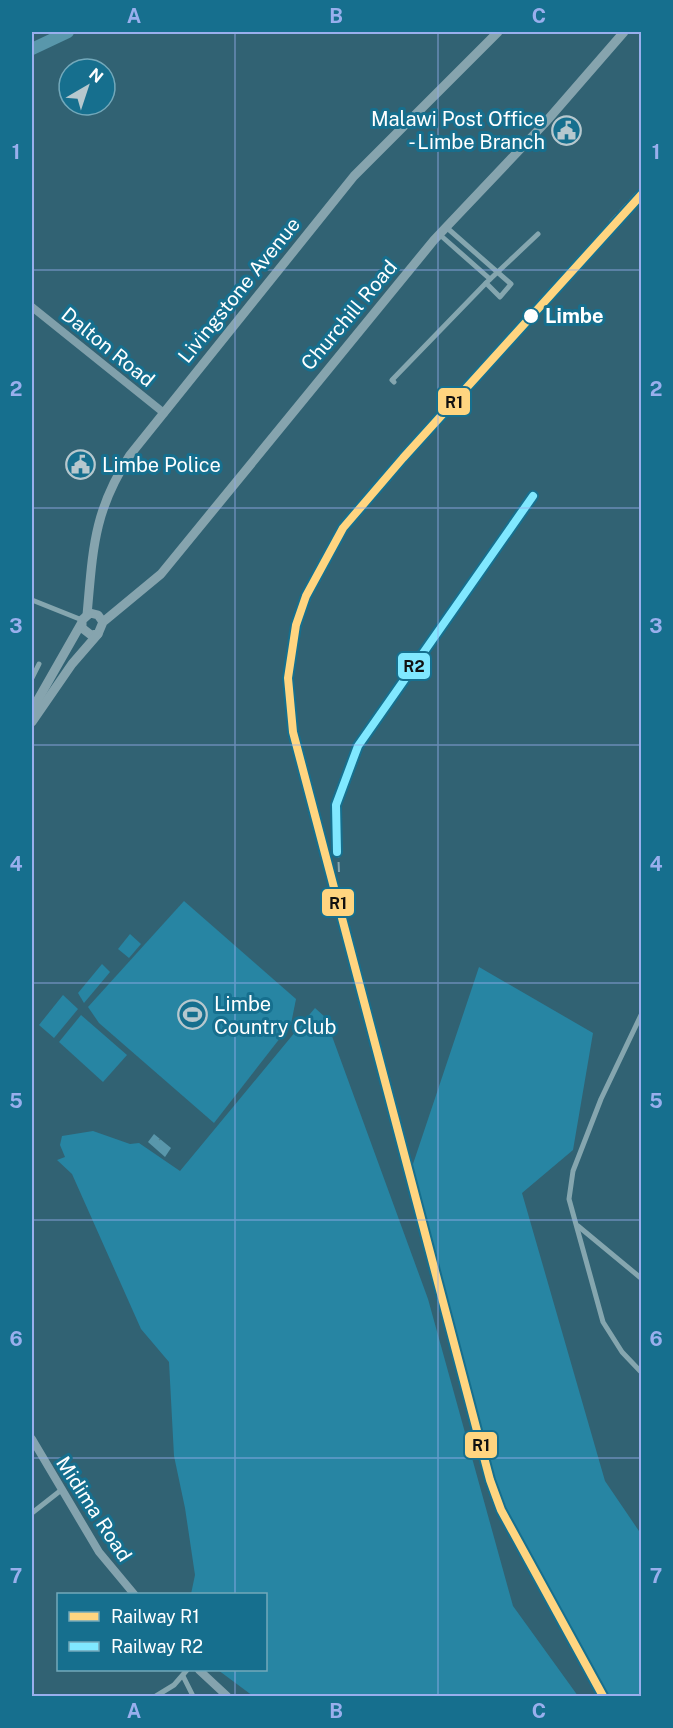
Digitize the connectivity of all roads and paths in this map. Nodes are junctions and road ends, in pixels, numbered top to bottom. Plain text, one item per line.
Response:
1 (498, 32) edge
2 (624, 32) edge
3 (443, 230) junction
4 (538, 234) dead end
5 (474, 251) junction
6 (467, 259) junction
7 (498, 272) junction
8 (488, 281) junction
9 (32, 307) edge
10 (394, 382) dead end
11 (164, 413) junction
12 (32, 600) edge
13 (83, 620) junction
14 (103, 622) junction
15 (98, 634) junction
16 (39, 664) dead end
17 (32, 678) edge
18 (32, 710) edge
19 (32, 722) edge
20 (642, 1013) edge
21 (576, 1225) junction
22 (642, 1279) edge
23 (642, 1373) edge
24 (32, 1439) edge
25 (60, 1491) junction
26 (32, 1513) edge
27 (133, 1593) edge
28 (186, 1671) edge
29 (200, 1671) edge
30 (183, 1676) junction
31 (156, 1696) edge
32 (193, 1696) edge
33 (227, 1696) edge

1 - 11 highway, Livingstone Avenue
2 - 3 highway, Churchill Road
3 - 5 street
3 - 6 street
3 - 14 highway, Churchill Road
4 - 7 street
5 - 6 street
5 - 7 street
6 - 8 street
7 - 8 street
7 - 8 street
8 - 10 street
9 - 11 main road, Dalton Road
11 - 13 highway, Livingstone Avenue
12 - 13 street
13 - 14 highway
13 - 15 highway
13 - 18 highway
14 - 15 highway, Churchill Road
15 - 19 highway, Churchill Road
16 - 17 street
20 - 21 street
21 - 22 street
21 - 23 street
24 - 25 main road, Midima Road
25 - 26 street
25 - 27 main road, Midima Road
28 - 30 street
29 - 33 main road
30 - 31 street
30 - 32 street

